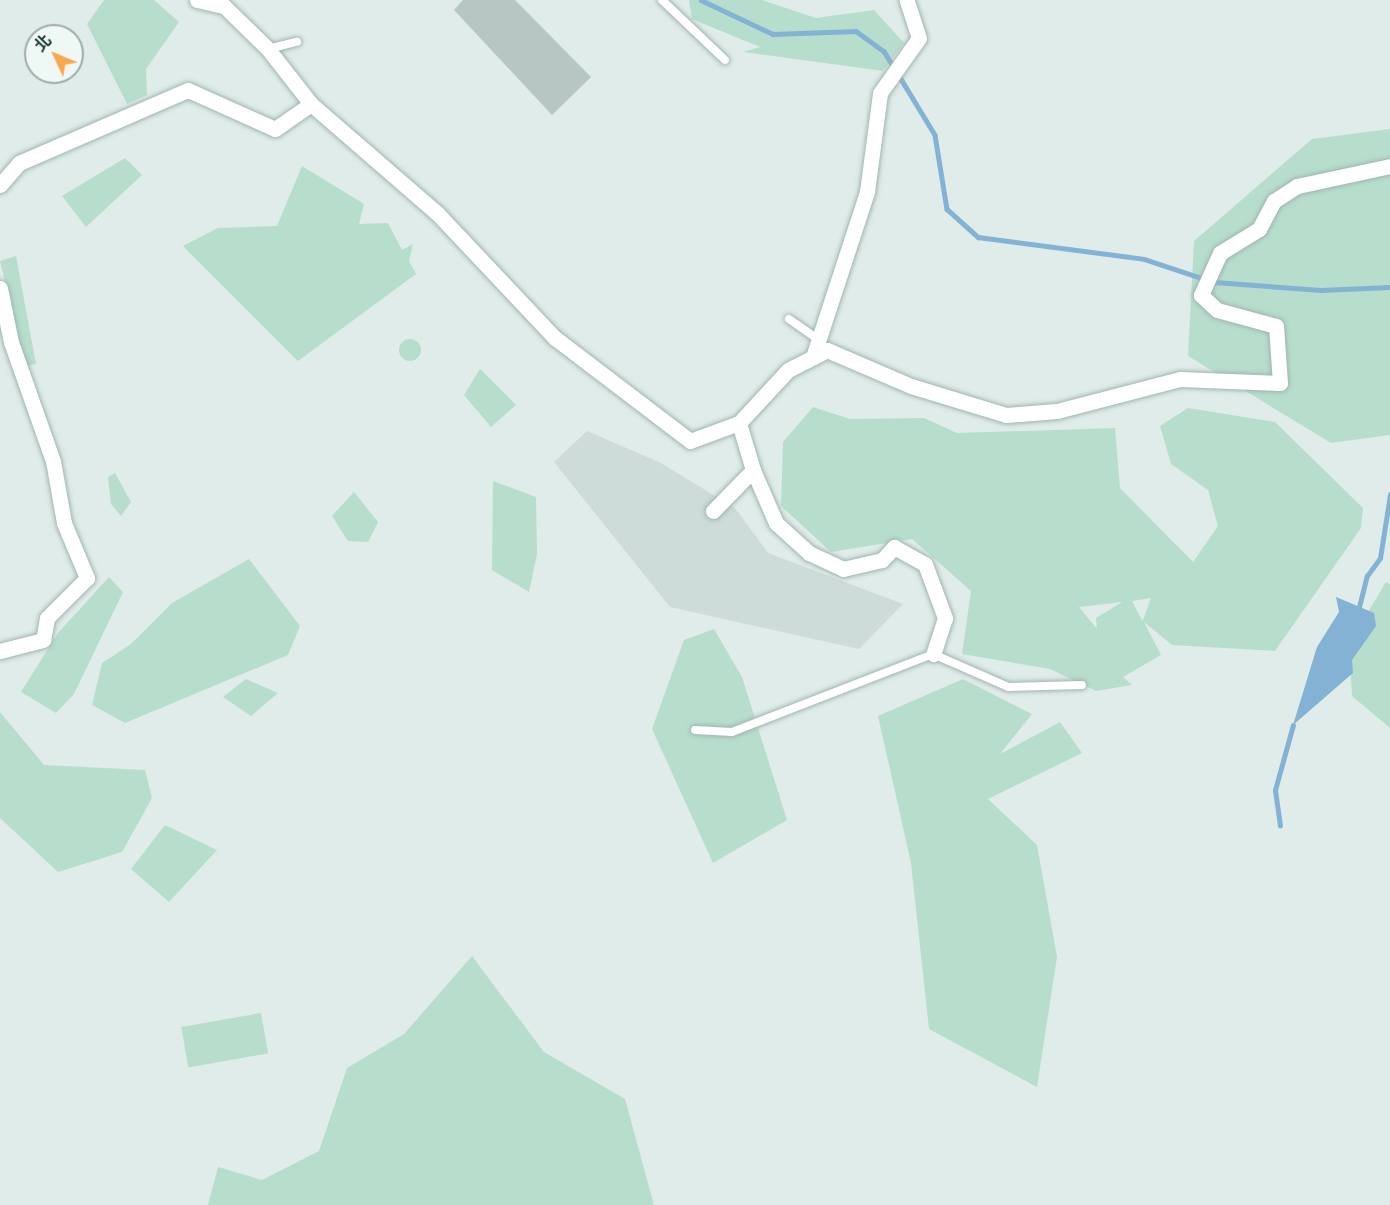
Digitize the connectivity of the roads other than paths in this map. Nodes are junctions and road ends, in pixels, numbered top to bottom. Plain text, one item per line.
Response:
1 (197, 0) edge
2 (662, 0) edge
3 (907, 0) edge
4 (297, 42) dead end
5 (268, 49) junction
6 (725, 60) dead end
7 (311, 104) junction
8 (1390, 166) edge
9 (0, 184) edge
10 (0, 288) edge
11 (789, 319) dead end
12 (818, 339) junction
13 (813, 357) junction
14 (739, 423) junction
15 (753, 470) junction
16 (713, 511) dead end
17 (0, 651) edge
18 (933, 654) junction
19 (1082, 685) dead end
20 (695, 730) dead end

1 - 5 street
2 - 6 lane
3 - 12 street
4 - 5 lane
5 - 7 street
7 - 9 street
7 - 14 street
8 - 13 street
10 - 17 street
11 - 12 lane
12 - 13 street
13 - 14 street
14 - 15 street
15 - 16 street
15 - 18 street
18 - 19 lane
18 - 20 lane

